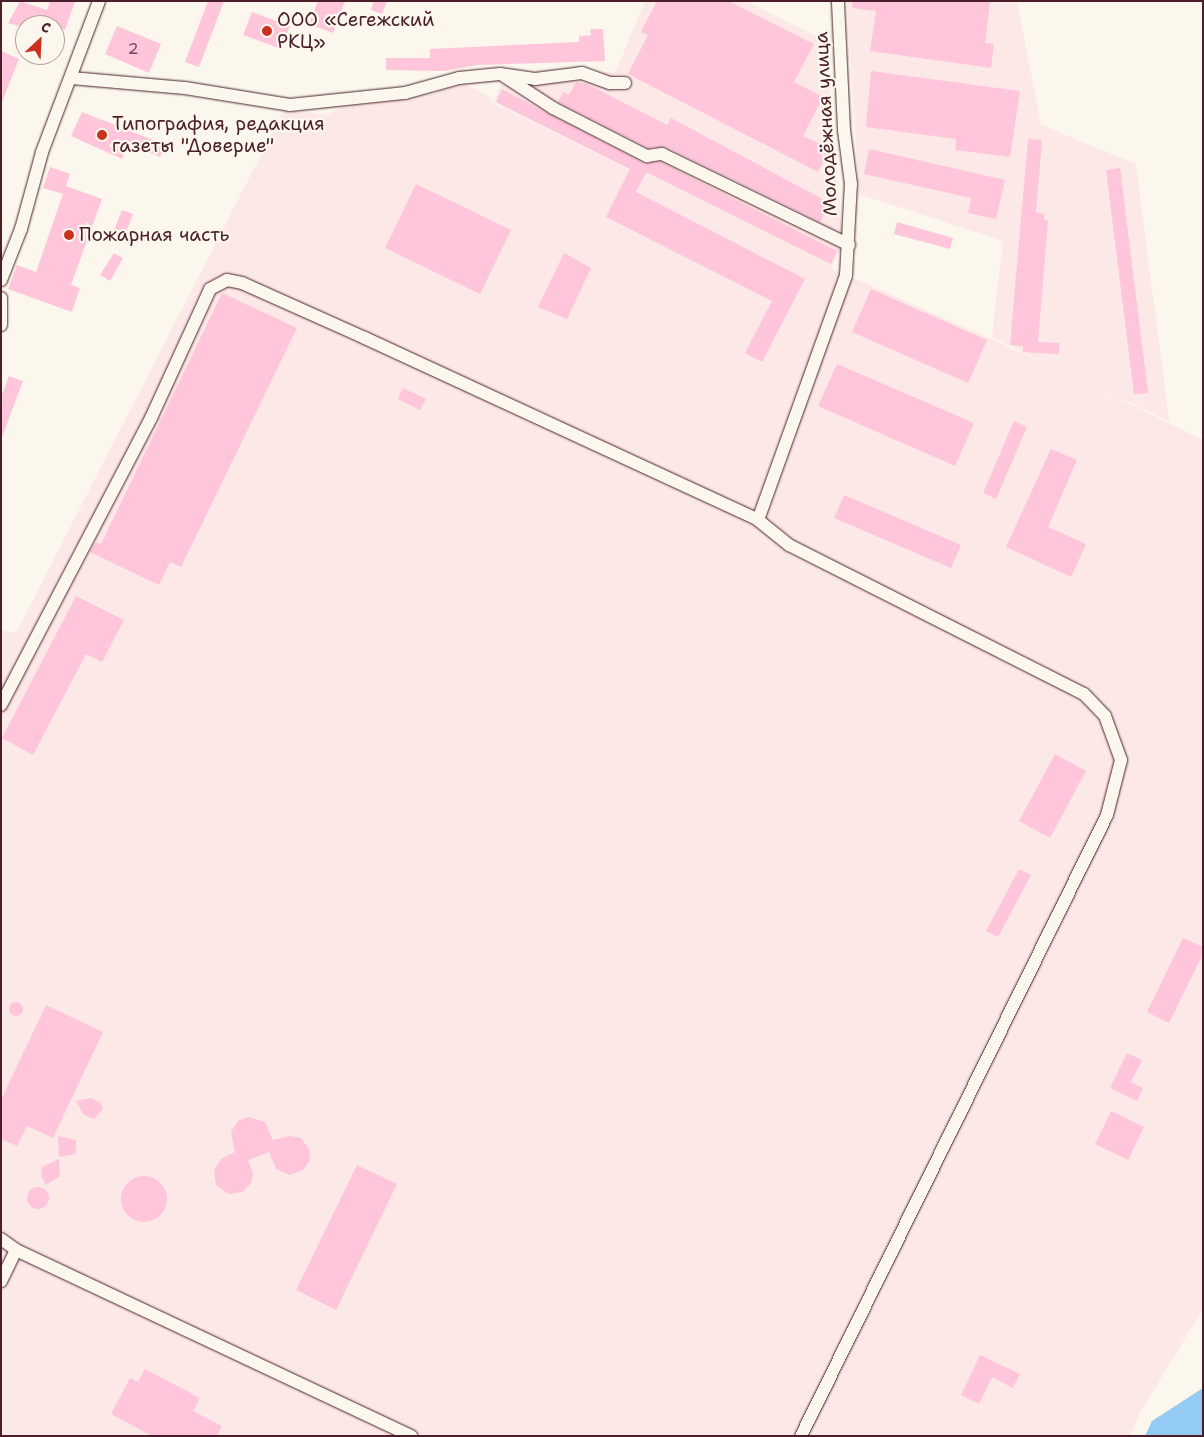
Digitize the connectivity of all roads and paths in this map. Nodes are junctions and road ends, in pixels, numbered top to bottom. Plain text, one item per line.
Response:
1 (99, 1) edge
2 (838, 1) edge
3 (500, 74) junction
4 (71, 78) junction
5 (626, 83) dead end
6 (849, 245) junction
7 (1, 280) edge
8 (1, 298) edge
9 (1, 325) edge
10 (758, 520) junction
11 (1, 705) edge
12 (1, 1239) edge
13 (16, 1250) junction
14 (1, 1281) edge
15 (411, 1436) edge
16 (801, 1436) edge

1 - 4 street
2 - 6 street, Молодёжная улица
3 - 4 street
3 - 5 street
3 - 6 street
4 - 7 street
6 - 10 street, Молодёжная улица
8 - 9 street
10 - 11 street
10 - 16 street
12 - 13 street
13 - 14 street
13 - 15 street

